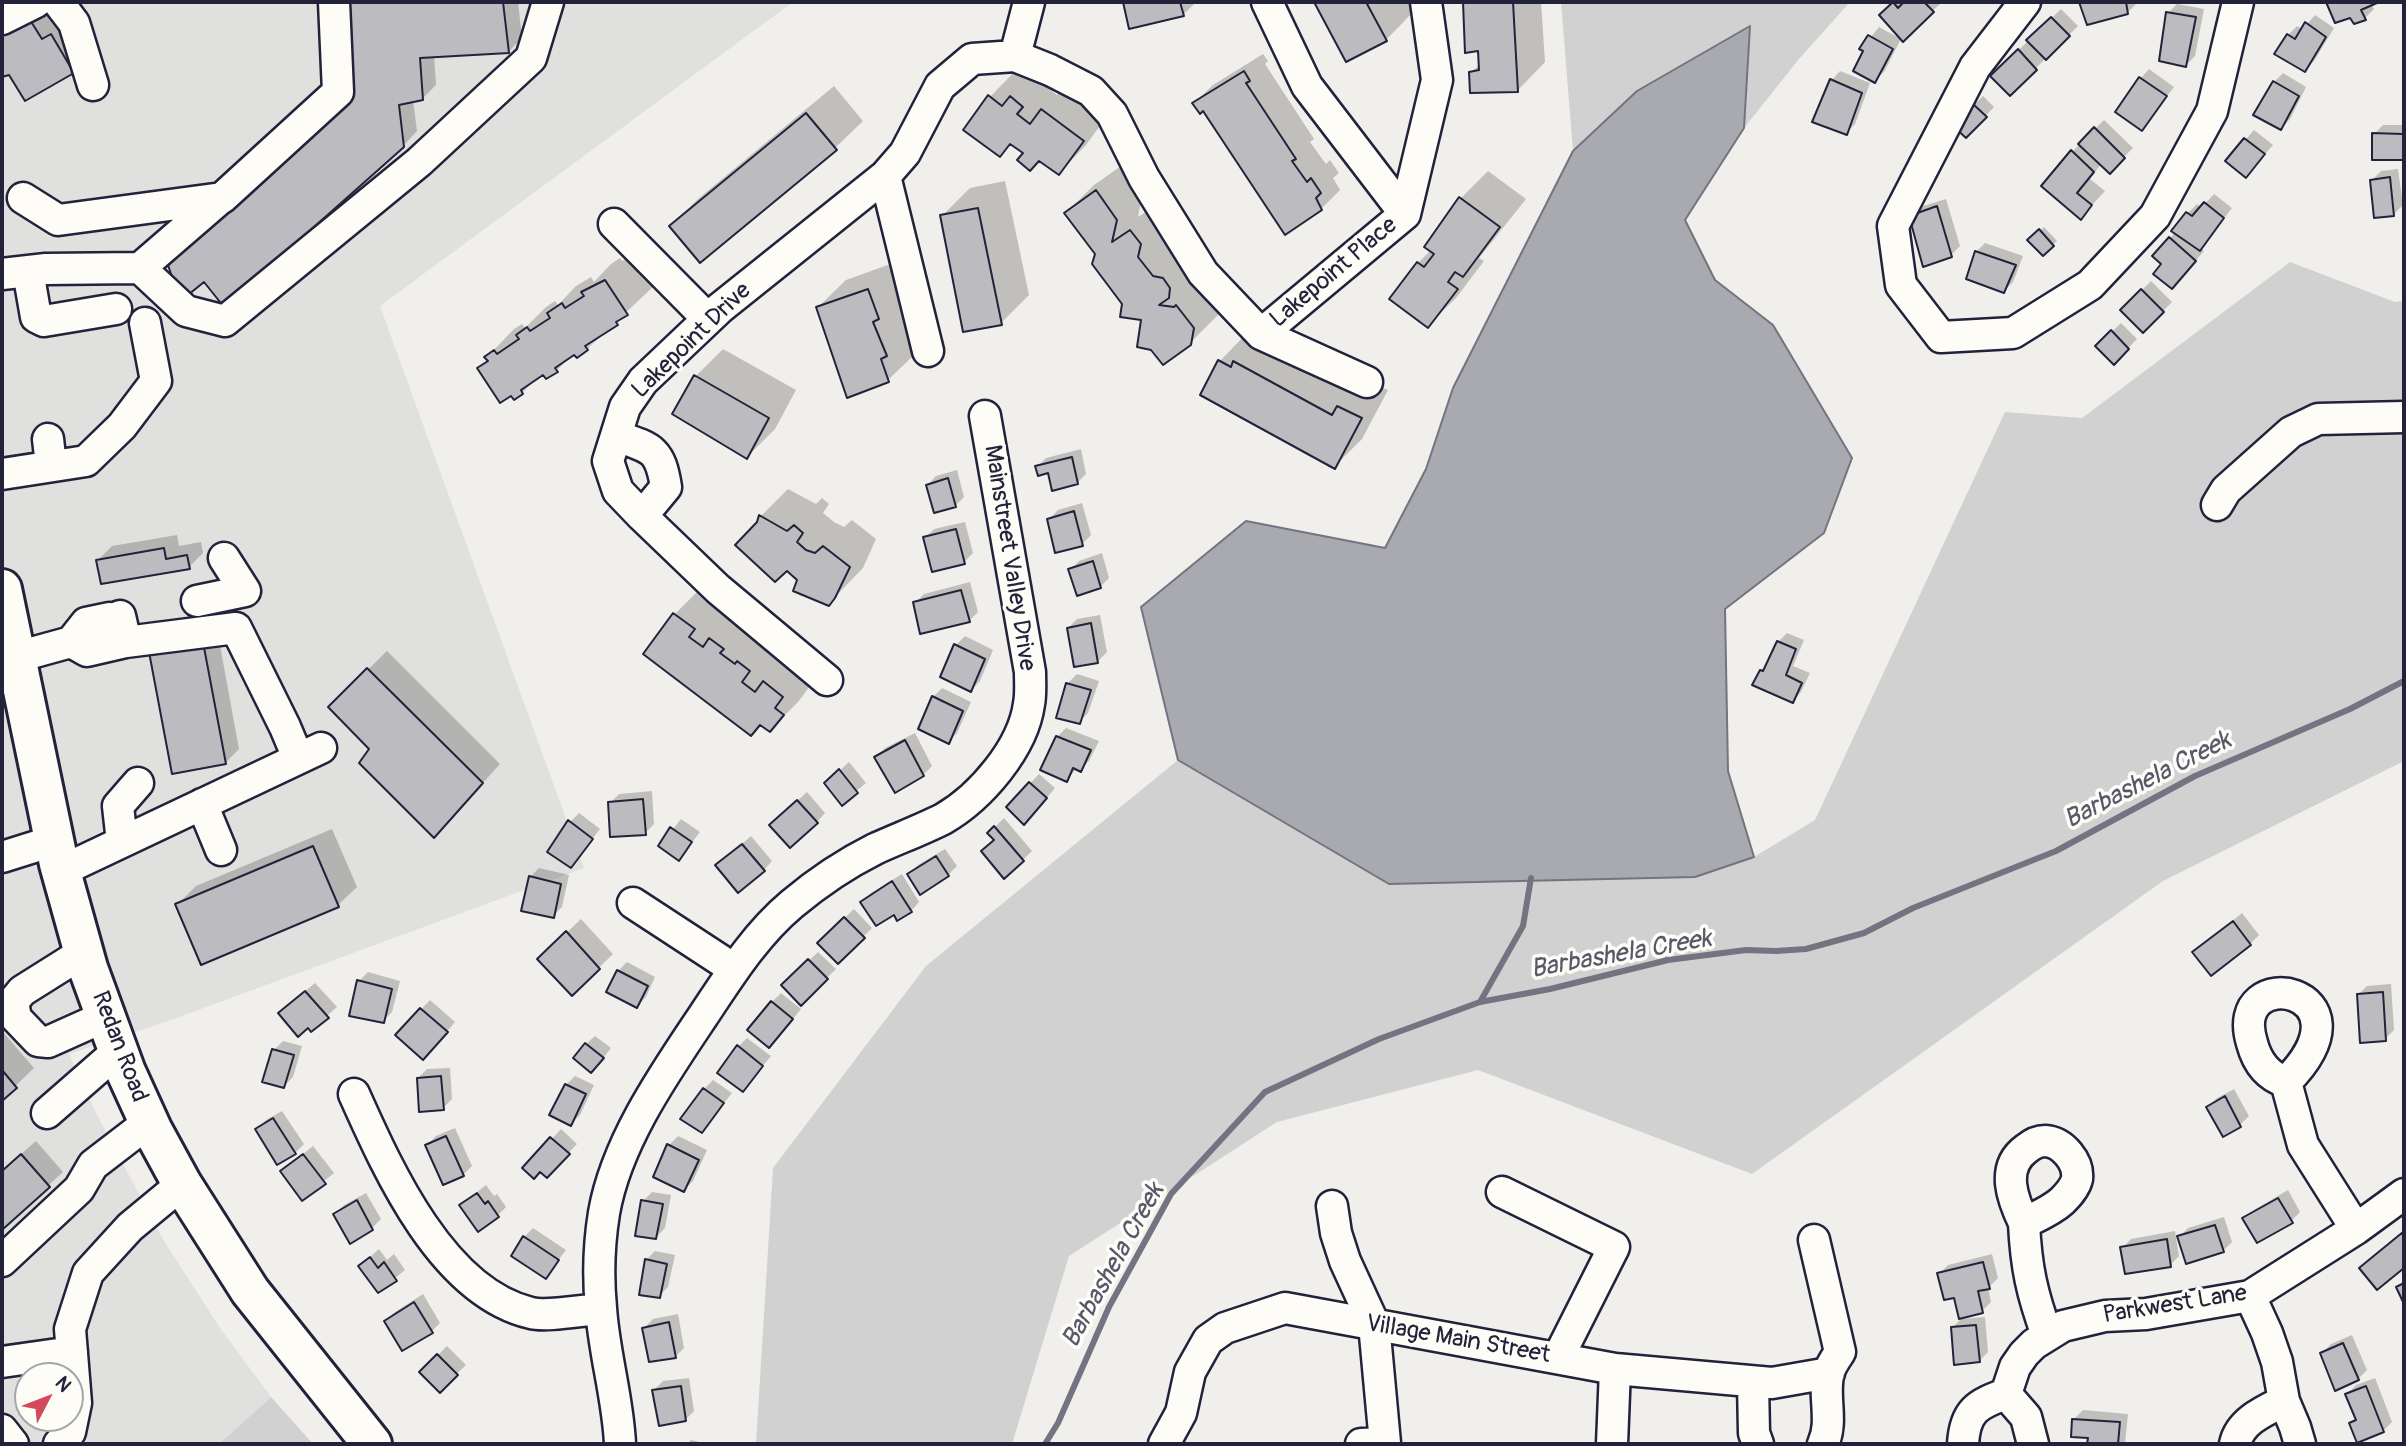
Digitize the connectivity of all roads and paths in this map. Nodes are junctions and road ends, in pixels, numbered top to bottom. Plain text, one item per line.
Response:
1 (36, 2) edge
2 (58, 2) edge
3 (334, 2) edge
4 (548, 2) edge
5 (1029, 2) edge
6 (1267, 2) edge
7 (1426, 2) edge
8 (2025, 2) edge
9 (2238, 2) edge
10 (2, 19) edge
11 (1015, 56) junction
12 (93, 85) dead end
13 (886, 176) junction
14 (23, 198) dead end
15 (222, 198) junction
16 (1405, 214) junction
17 (614, 224) dead end
18 (140, 268) junction
19 (25, 272) edge
20 (116, 309) dead end
21 (708, 319) junction
22 (145, 323) dead end
23 (1261, 334) junction
24 (928, 351) dead end
25 (1367, 382) dead end
26 (985, 416) dead end
27 (2404, 416) edge
28 (616, 436) junction
29 (2, 474) edge
30 (2217, 505) dead end
31 (642, 516) junction
32 (224, 558) dead end
33 (2, 589) edge
34 (226, 595) junction
35 (197, 601) dead end
36 (236, 628) junction
37 (8, 659) edge
38 (827, 680) dead end
39 (138, 783) dead end
40 (202, 804) junction
41 (122, 842) junction
42 (221, 850) dead end
43 (57, 856) junction
44 (2, 857) edge
45 (633, 903) dead end
46 (84, 952) junction
47 (734, 969) junction
48 (112, 1033) junction
49 (2286, 1082) dead end
50 (354, 1094) dead end
51 (47, 1113) dead end
52 (149, 1122) junction
53 (183, 1184) junction
54 (1502, 1192) dead end
55 (2404, 1194) edge
56 (1332, 1206) dead end
57 (2024, 1223) dead end
58 (2356, 1228) junction
59 (1814, 1240) dead end
60 (2, 1261) edge
61 (2250, 1296) junction
62 (601, 1309) junction
63 (1374, 1324) junction
64 (2047, 1335) junction
65 (72, 1352) junction
66 (1558, 1358) junction
67 (2, 1363) edge
68 (1615, 1369) junction
69 (1829, 1373) junction
70 (1753, 1383) junction
71 (2006, 1394) junction
72 (2284, 1401) junction
73 (2, 1430) edge
74 (13, 1444) edge
75 (59, 1444) edge
76 (372, 1444) edge
77 (620, 1444) edge
78 (1164, 1444) edge
79 (1373, 1444) edge
80 (1612, 1444) edge
81 (1758, 1444) edge
82 (1823, 1444) edge
83 (1963, 1444) edge
84 (2033, 1444) edge
85 (2235, 1444) edge
86 (2300, 1444) edge

1 - 10 street
2 - 12 street
3 - 15 street
4 - 18 street
5 - 11 street
6 - 16 street
7 - 16 street, Lakepoint Place
8 - 9 street
11 - 13 street, Lakepoint Drive
11 - 23 street, Lakepoint Place
13 - 21 street, Lakepoint Drive
13 - 24 street
14 - 15 street
15 - 18 street
16 - 23 street, Lakepoint Place
17 - 21 street
18 - 19 street
19 - 20 street
21 - 28 street, Lakepoint Drive
22 - 29 street
23 - 25 street
26 - 47 street, Mainstreet Valley Drive
27 - 30 street
28 - 31 street, Lakepoint Drive
28 - 31 street
31 - 38 street, Lakepoint Drive
32 - 34 street
33 - 37 main road, Redan Road
34 - 35 street
34 - 36 street
36 - 37 street
36 - 40 street
37 - 43 main road, Redan Road
39 - 41 street
40 - 41 street
40 - 42 street
41 - 43 street
43 - 44 street
43 - 46 main road, Redan Road
45 - 47 street
46 - 48 main road, Redan Road
46 - 48 street
47 - 62 street, Mainstreet Valley Drive
48 - 51 street
48 - 52 main road, Redan Road
49 - 58 street
50 - 62 street
52 - 53 main road, Redan Road
52 - 60 street
53 - 65 street
53 - 76 main road, Redan Road
54 - 66 street
55 - 58 street, Parkwest Lane
56 - 63 street
57 - 64 street
58 - 61 street, Parkwest Lane
59 - 69 street
61 - 64 street, Parkwest Lane
61 - 72 street
62 - 77 street, Mainstreet Valley Drive
63 - 66 street, Village Main Street
63 - 78 street, Village Main Street
63 - 79 street
64 - 71 street, Parkwest Lane
65 - 67 street
65 - 75 street
66 - 68 street, Village Main Street
68 - 70 street, Village Main Street
68 - 80 street
69 - 70 street, Village Main Street
69 - 82 street
70 - 81 street
71 - 83 street
71 - 84 street
72 - 85 street
72 - 86 street
73 - 74 street

